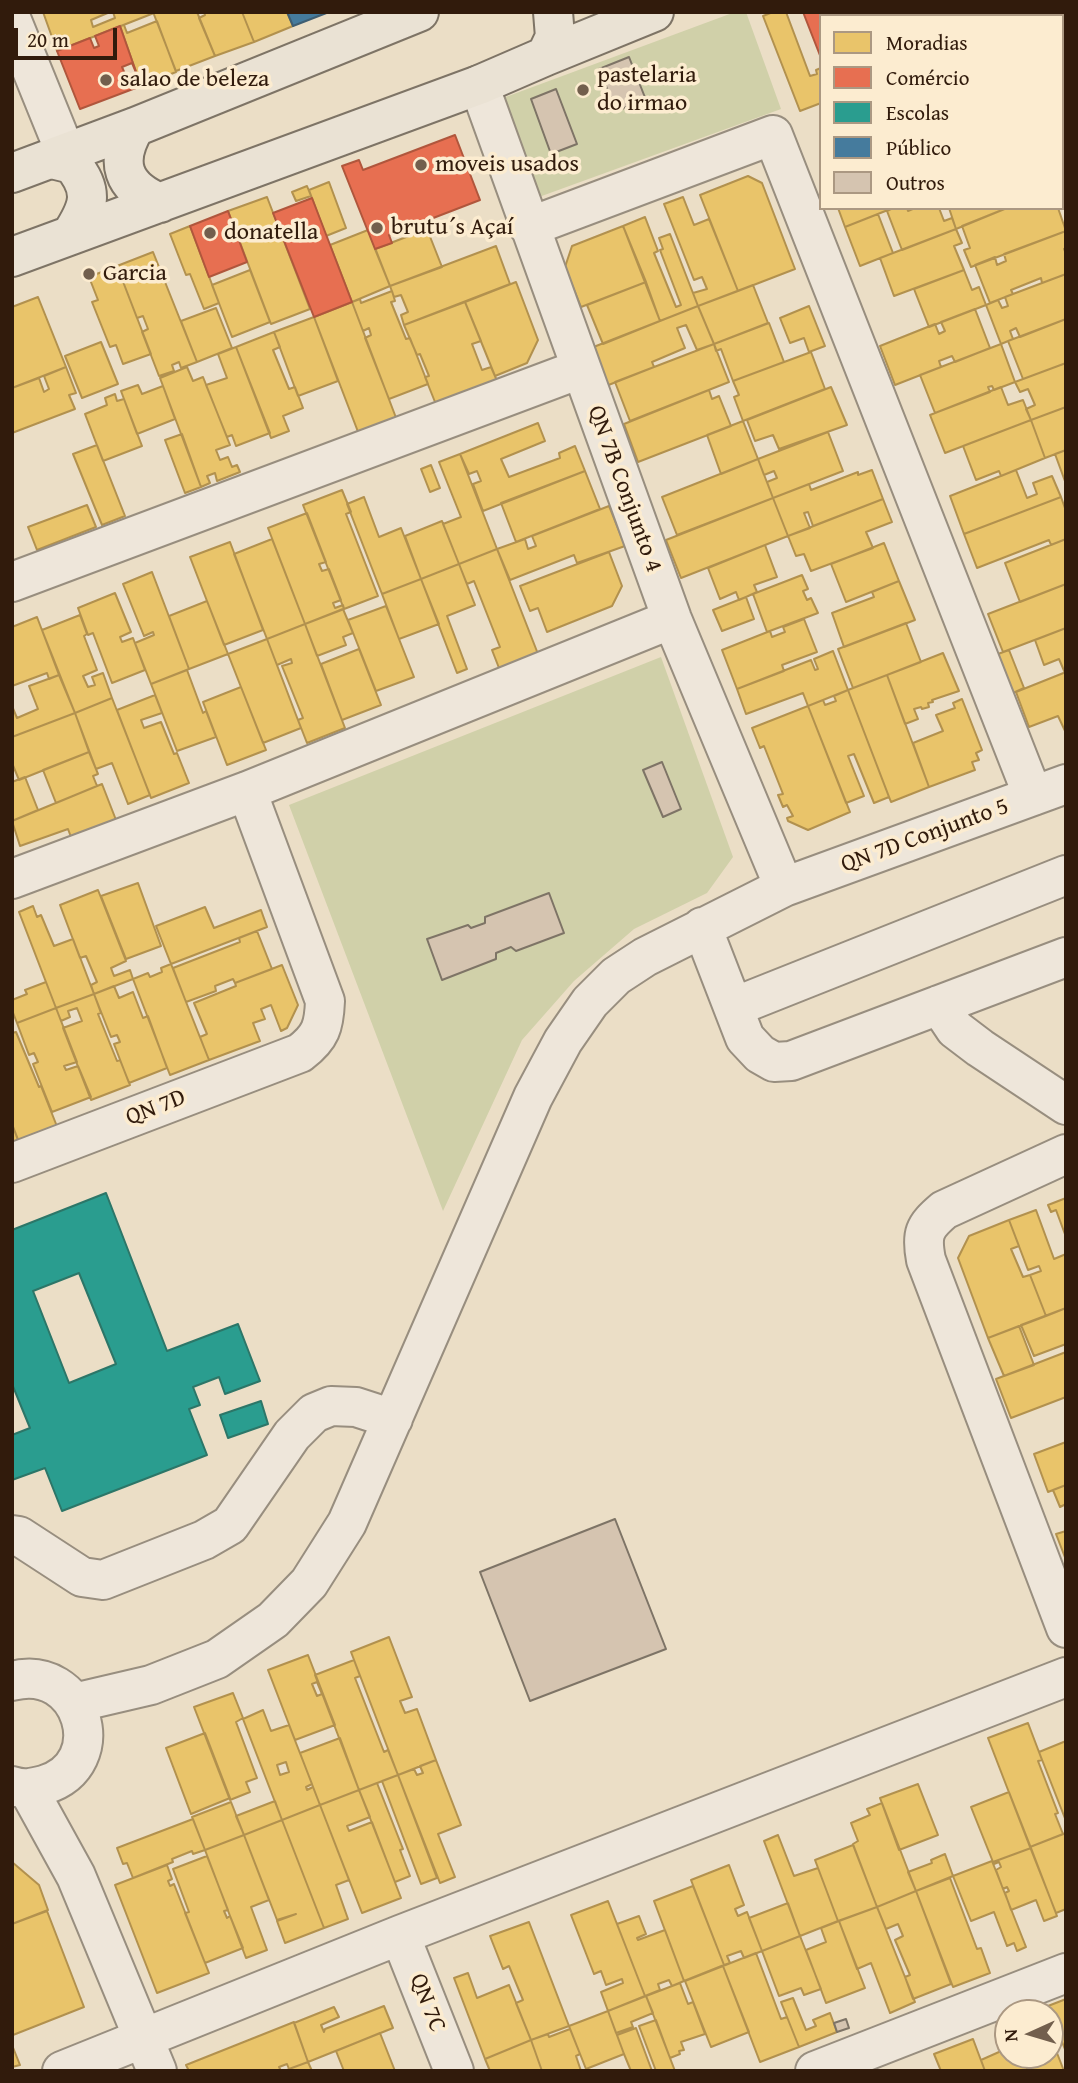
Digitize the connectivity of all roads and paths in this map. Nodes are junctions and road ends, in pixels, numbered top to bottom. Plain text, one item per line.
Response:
1 (419, 12) edge
2 (553, 12) edge
3 (645, 13) edge
4 (12, 21) edge
5 (546, 56) junction
6 (22, 76) edge
7 (479, 85) junction
8 (135, 127) junction
9 (59, 156) junction
10 (12, 173) edge
11 (160, 204) junction
12 (529, 228) junction
13 (71, 235) junction
14 (12, 257) edge
15 (580, 369) junction
16 (12, 582) edge
17 (672, 619) junction
18 (1050, 790) edge
19 (247, 791) junction
20 (1066, 875) edge
21 (12, 879) edge
22 (784, 887) junction
23 (702, 927) junction
24 (1066, 957) edge
25 (939, 1005) junction
26 (734, 1007) junction
27 (1066, 1105) edge
28 (1066, 1154) edge
29 (12, 1163) edge
30 (393, 1419) junction
31 (12, 1535) edge
32 (1066, 1628) edge
33 (17, 1673) edge
34 (1066, 1677) edge
35 (151, 1685) junction
36 (74, 1703) junction
37 (83, 1740) junction
38 (33, 1785) edge
39 (400, 1935) junction
40 (1066, 1973) edge
41 (151, 2054) edge
42 (62, 2071) edge
43 (454, 2071) edge
44 (815, 2071) edge

1 - 8 main road
2 - 5 main road
3 - 5 main road
4 - 6 street
5 - 7 main road
6 - 9 street
7 - 11 main road
7 - 12 street, QN 7B Conjunto 4
8 - 9 main road
8 - 11 main road
9 - 10 main road
9 - 13 main road
11 - 13 main road
12 - 15 street, QN 7B Conjunto 4
12 - 18 street
13 - 14 main road
15 - 16 street
15 - 17 street, QN 7B Conjunto 4
17 - 19 street
17 - 22 street, QN 7B Conjunto 4
18 - 22 street, QN 7D Conjunto 5
19 - 21 street
19 - 29 street, QN 7D
20 - 26 street
22 - 23 street, QN 7D Conjunto 5
23 - 26 street
23 - 30 street, QN 7D Conjunto 5
24 - 25 street
25 - 26 street
25 - 27 street
28 - 32 street
30 - 31 street
30 - 35 street, QN 7D Conjunto 5
33 - 36 street
34 - 39 street
35 - 36 street
35 - 37 street
36 - 37 street
37 - 38 street
38 - 41 street
39 - 41 street
39 - 43 street, QN 7C
40 - 44 street
41 - 42 street

